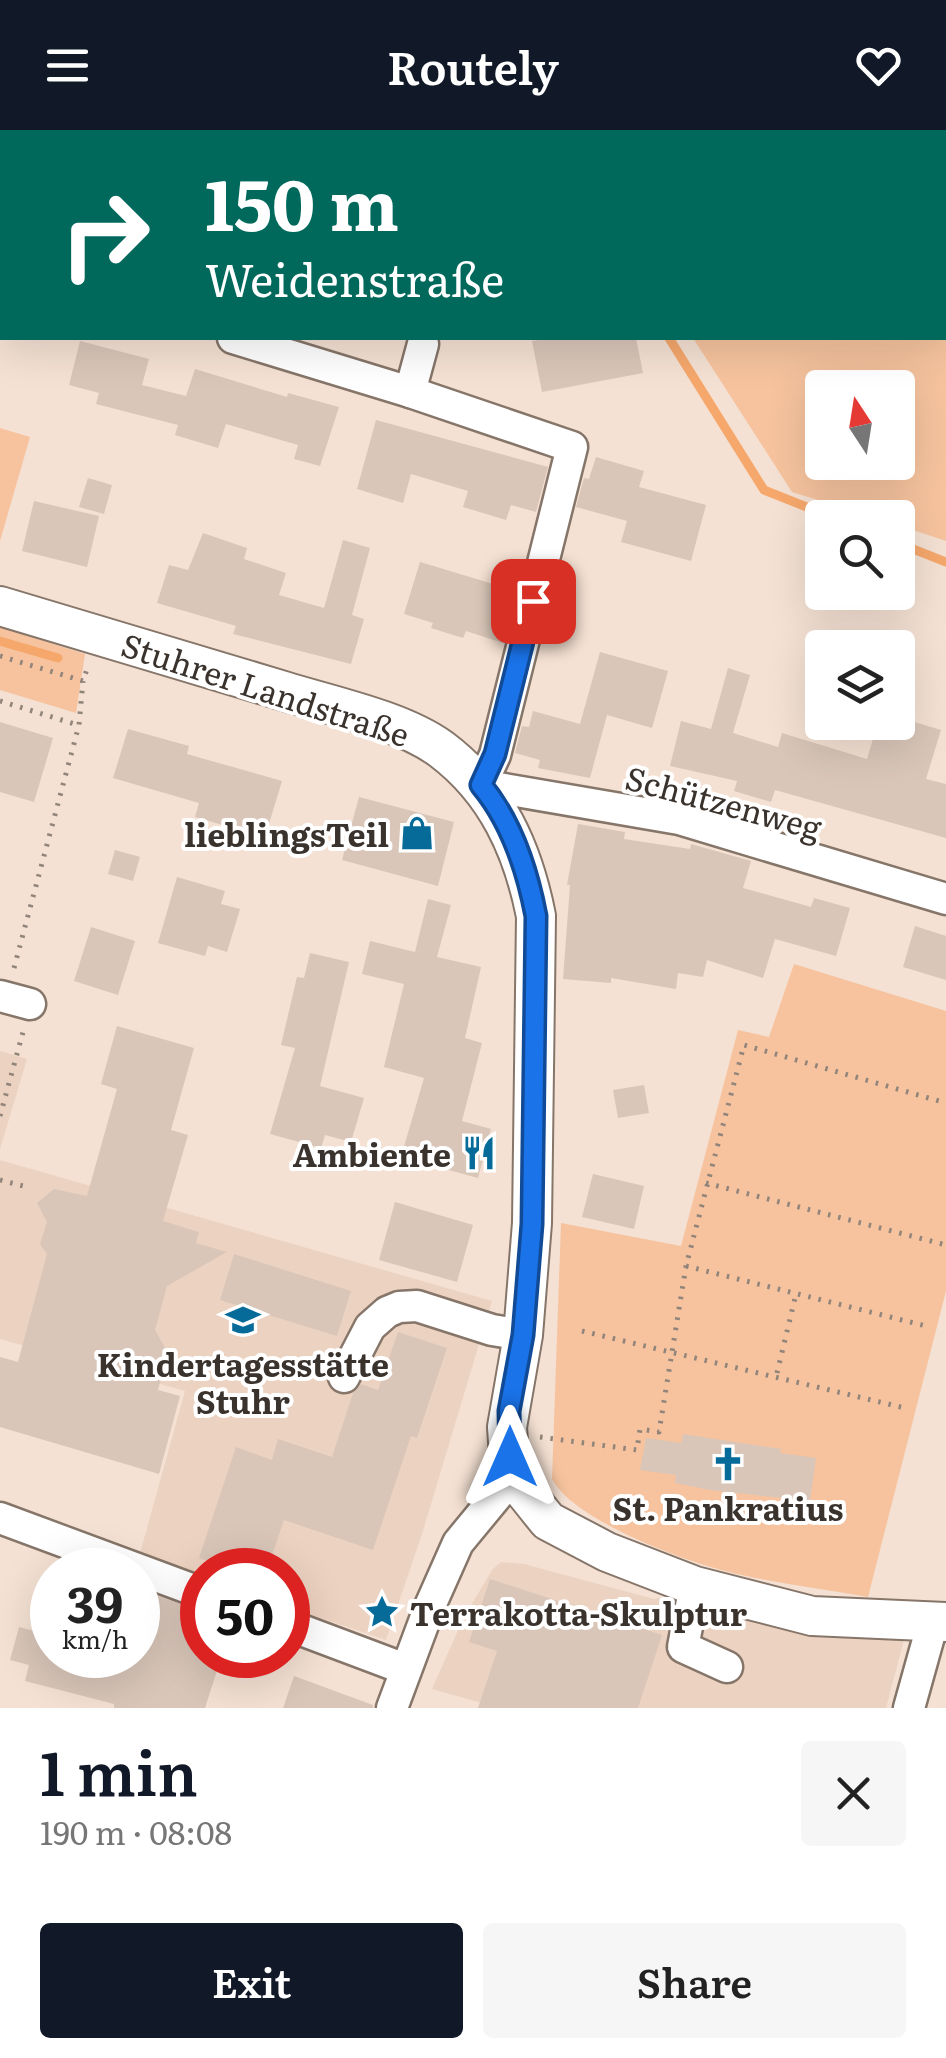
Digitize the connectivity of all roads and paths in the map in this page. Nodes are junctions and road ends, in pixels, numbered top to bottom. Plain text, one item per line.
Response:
1 (239, 340) edge
2 (423, 344) dead end
3 (410, 392) junction
4 (0, 606) edge
5 (97, 634) junction
6 (0, 656) edge
7 (84, 681) junction
8 (0, 701) edge
9 (79, 725) junction
10 (481, 785) junction
11 (946, 899) edge
12 (12, 999) edge
13 (946, 1103) edge
14 (0, 1116) edge
15 (0, 1180) edge
16 (706, 1183) junction
17 (27, 1187) dead end
18 (946, 1245) edge
19 (686, 1266) junction
20 (796, 1294) junction
21 (926, 1326) dead end
22 (582, 1331) dead end
23 (523, 1335) junction
24 (670, 1349) junction
25 (777, 1375) junction
26 (344, 1377) dead end
27 (905, 1408) dead end
28 (507, 1438) junction
29 (514, 1475) junction
30 (0, 1518) edge
31 (180, 1586) edge
32 (695, 1586) junction
33 (939, 1622) edge
34 (310, 1633) edge
35 (727, 1667) dead end
36 (405, 1669) junction
37 (392, 1708) edge
38 (909, 1708) edge

1 - 3 street
2 - 3 street
3 - 10 street
4 - 5 main road, Stuhrer Landstraße
5 - 7 path
5 - 10 main road, Stuhrer Landstraße
6 - 7 path
7 - 9 path
8 - 9 path
9 - 12 path
10 - 11 street, Schützenweg
10 - 23 main road, Stuhrer Landstraße
12 - 14 path
13 - 16 path
15 - 17 path
16 - 18 path
16 - 19 path
19 - 20 path
19 - 24 path
20 - 21 path
20 - 25 path
22 - 24 path
23 - 26 street
23 - 28 main road, Stuhrer Landstraße
24 - 25 path
24 - 28 path
25 - 27 path
28 - 29 main road, Stuhrer Landstraße
29 - 32 main road, Stuhrer Landstraße
29 - 36 street
30 - 31 street
32 - 33 main road, Stuhrer Landstraße
32 - 35 street
33 - 38 street
34 - 36 street
36 - 37 street

